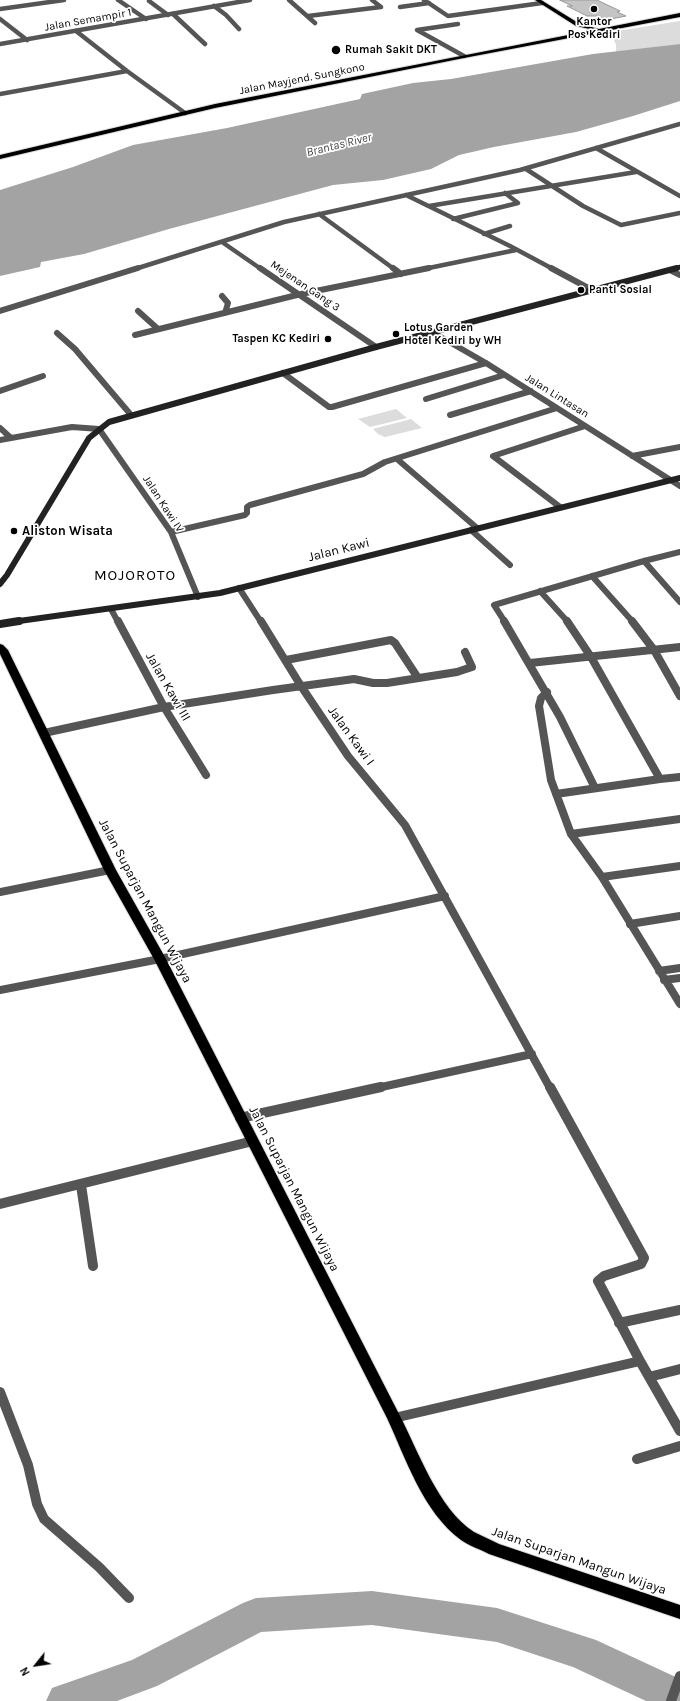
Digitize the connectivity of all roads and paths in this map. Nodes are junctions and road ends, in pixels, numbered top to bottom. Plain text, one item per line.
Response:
1 (28, 0) edge
2 (64, 0) edge
3 (118, 0) edge
4 (250, 0) edge
5 (289, 0) edge
6 (372, 0) edge
7 (424, 0) edge
8 (149, 1) dead end
9 (539, 1) edge
10 (429, 3) junction
11 (34, 4) junction
12 (214, 6) junction
13 (400, 7) dead end
14 (0, 9) edge
15 (171, 14) junction
16 (680, 15) edge
17 (308, 16) junction
18 (146, 18) junction
19 (0, 19) edge
20 (315, 23) dead end
21 (458, 24) dead end
22 (578, 25) junction
23 (0, 27) edge
24 (239, 29) dead end
25 (610, 30) junction
26 (76, 31) junction
27 (567, 37) junction
28 (27, 40) junction
29 (22, 41) junction
30 (0, 44) edge
31 (205, 44) dead end
32 (464, 56) junction
33 (127, 70) junction
34 (0, 94) edge
35 (185, 113) junction
36 (680, 124) edge
37 (596, 148) junction
38 (0, 157) edge
39 (526, 169) junction
40 (636, 172) junction
41 (552, 186) junction
42 (506, 193) junction
43 (406, 194) junction
44 (680, 196) edge
45 (429, 206) junction
46 (680, 213) edge
47 (319, 214) junction
48 (453, 218) junction
49 (510, 226) dead end
50 (484, 234) junction
51 (222, 242) junction
52 (516, 250) junction
53 (680, 267) edge
54 (670, 270) junction
55 (401, 274) junction
56 (680, 275) edge
57 (592, 290) junction
58 (301, 294) junction
59 (222, 296) dead end
60 (0, 311) edge
61 (138, 311) dead end
62 (225, 313) junction
63 (158, 329) junction
64 (432, 332) junction
65 (57, 333) dead end
66 (135, 335) dead end
67 (376, 347) junction
68 (486, 363) junction
69 (283, 373) junction
70 (504, 375) junction
71 (43, 376) dead end
72 (530, 391) junction
73 (0, 392) edge
74 (426, 399) dead end
75 (557, 408) junction
76 (131, 415) junction
77 (450, 415) dead end
78 (585, 426) junction
79 (0, 428) edge
80 (99, 429) junction
81 (11, 438) junction
82 (0, 440) edge
83 (680, 447) edge
84 (632, 456) junction
85 (397, 459) junction
86 (680, 478) edge
87 (669, 480) junction
88 (680, 486) edge
89 (560, 508) junction
90 (474, 529) junction
91 (171, 532) junction
92 (680, 552) edge
93 (644, 561) junction
94 (510, 566) dead end
95 (4, 576) edge
96 (592, 576) junction
97 (0, 584) edge
98 (239, 588) junction
99 (540, 591) junction
100 (198, 597) junction
101 (680, 602) edge
102 (111, 609) junction
103 (0, 624) edge
104 (0, 647) edge
105 (680, 647) edge
106 (654, 650) junction
107 (465, 652) dead end
108 (591, 657) junction
109 (286, 660) junction
110 (530, 663) junction
111 (418, 678) junction
112 (301, 686) junction
113 (547, 692) junction
114 (680, 696) edge
115 (164, 707) junction
116 (44, 732) junction
117 (206, 775) dead end
118 (680, 777) edge
119 (660, 779) junction
120 (594, 788) junction
121 (556, 794) junction
122 (680, 819) edge
123 (571, 834) junction
124 (680, 866) edge
125 (110, 870) junction
126 (602, 877) junction
127 (0, 892) edge
128 (445, 896) junction
129 (680, 916) edge
130 (630, 924) junction
131 (160, 960) junction
132 (680, 968) edge
133 (659, 971) junction
134 (680, 978) edge
135 (664, 980) junction
136 (0, 990) edge
137 (680, 1004) edge
138 (532, 1054) junction
139 (240, 1118) junction
140 (253, 1141) junction
141 (81, 1185) junction
142 (0, 1204) edge
143 (93, 1266) dead end
144 (680, 1310) edge
145 (619, 1323) junction
146 (640, 1360) junction
147 (680, 1369) edge
148 (649, 1377) junction
149 (0, 1392) edge
150 (394, 1418) junction
151 (678, 1424) edge
152 (680, 1446) edge
153 (637, 1459) dead end
154 (129, 1598) dead end
155 (680, 1612) edge
156 (680, 1676) edge
157 (671, 1701) edge

1 - 11 street
2 - 11 street
3 - 18 street
4 - 12 street, Jalan Semampir 1
5 - 17 street
6 - 17 street
7 - 10 street
8 - 15 street
9 - 10 street
9 - 22 main road
10 - 13 street
11 - 14 street
12 - 15 street, Jalan Semampir 1
12 - 24 street
15 - 18 street, Jalan Semampir 1
15 - 31 street
16 - 25 main road, Jalan Mayjend. Sungkono
17 - 20 street
18 - 26 street, Jalan Semampir 1
19 - 28 street
21 - 32 street
22 - 25 main road
22 - 27 main road
23 - 29 street
25 - 27 main road, Jalan Mayjend. Sungkono
26 - 28 street, Jalan Semampir 1
26 - 33 street
27 - 32 main road, Jalan Mayjend. Sungkono
28 - 29 street, Jalan Semampir 1
29 - 30 street, Jalan Semampir 1
32 - 35 main road, Jalan Mayjend. Sungkono
33 - 34 street
33 - 35 street
35 - 38 main road, Jalan Mayjend. Sungkono
36 - 37 street
37 - 39 street
37 - 40 street
39 - 41 street
39 - 43 street
40 - 41 street
40 - 44 street
41 - 42 street
41 - 46 street
42 - 45 street
42 - 48 street
43 - 45 street
43 - 47 street
45 - 48 street
47 - 51 street
47 - 55 street
48 - 50 street
49 - 50 street
50 - 52 street
51 - 58 street, Mejenan Gang 3
51 - 60 street
52 - 55 street
52 - 57 street
53 - 54 main road
54 - 56 street
54 - 57 main road
55 - 58 street
57 - 64 main road
58 - 62 street
58 - 67 street, Mejenan Gang 3
59 - 62 street
61 - 63 street
62 - 63 street
63 - 66 street
64 - 67 main road
64 - 68 street, Jalan Lintasan
65 - 76 street
67 - 69 main road
68 - 69 street
68 - 70 street, Jalan Lintasan
69 - 76 main road
70 - 72 street, Jalan Lintasan
70 - 74 street
71 - 73 street
72 - 75 street, Jalan Lintasan
72 - 77 street
75 - 78 street, Jalan Lintasan
75 - 85 street
76 - 80 main road
78 - 84 street, Jalan Lintasan
78 - 89 street
79 - 81 street
80 - 81 street
80 - 91 street, Jalan Kawi IV
80 - 95 main road
81 - 82 street
83 - 84 street
84 - 87 street, Jalan Lintasan
85 - 90 street
85 - 91 street
86 - 87 main road, Jalan Kawi
87 - 88 street, Jalan Lintasan
87 - 89 main road, Jalan Kawi
89 - 90 main road, Jalan Kawi
90 - 94 street
90 - 98 main road, Jalan Kawi
91 - 100 street, Jalan Kawi IV
92 - 93 street
93 - 96 street
93 - 101 street
95 - 97 main road
96 - 99 street
96 - 106 street
98 - 100 main road, Jalan Kawi
98 - 109 street, Jalan Kawi I
99 - 108 street
99 - 110 street
100 - 102 main road, Jalan Kawi
102 - 103 main road, Jalan Kawi
102 - 115 street, Jalan Kawi III
104 - 116 highway, Jalan Suparjan Mangun Wijaya
105 - 106 street
106 - 108 street
106 - 114 street
107 - 111 street
108 - 110 street
108 - 119 street
109 - 111 street
109 - 112 street, Jalan Kawi I
110 - 113 street
111 - 112 street
112 - 115 street
112 - 128 street, Jalan Kawi I
113 - 120 street
113 - 121 street
115 - 116 street
115 - 117 street, Jalan Kawi III
116 - 125 highway, Jalan Suparjan Mangun Wijaya
118 - 119 street
119 - 120 street
120 - 121 street
121 - 123 street
122 - 123 street
123 - 126 street
124 - 126 street
125 - 127 street
125 - 131 highway, Jalan Suparjan Mangun Wijaya
126 - 130 street
128 - 131 street
128 - 138 street, Jalan Kawi I
129 - 130 street
130 - 133 street
131 - 136 street
131 - 139 highway, Jalan Suparjan Mangun Wijaya
132 - 133 street
133 - 135 street
134 - 135 street
135 - 137 street
138 - 139 street
138 - 145 street, Jalan Kawi I
139 - 140 highway, Jalan Suparjan Mangun Wijaya
140 - 141 street
140 - 150 highway, Jalan Suparjan Mangun Wijaya
141 - 142 street
141 - 143 street
144 - 145 street
145 - 146 street
146 - 148 street
146 - 150 street
147 - 148 street
148 - 151 street
149 - 154 street
150 - 155 highway, Jalan Suparjan Mangun Wijaya
152 - 153 street
156 - 157 street

